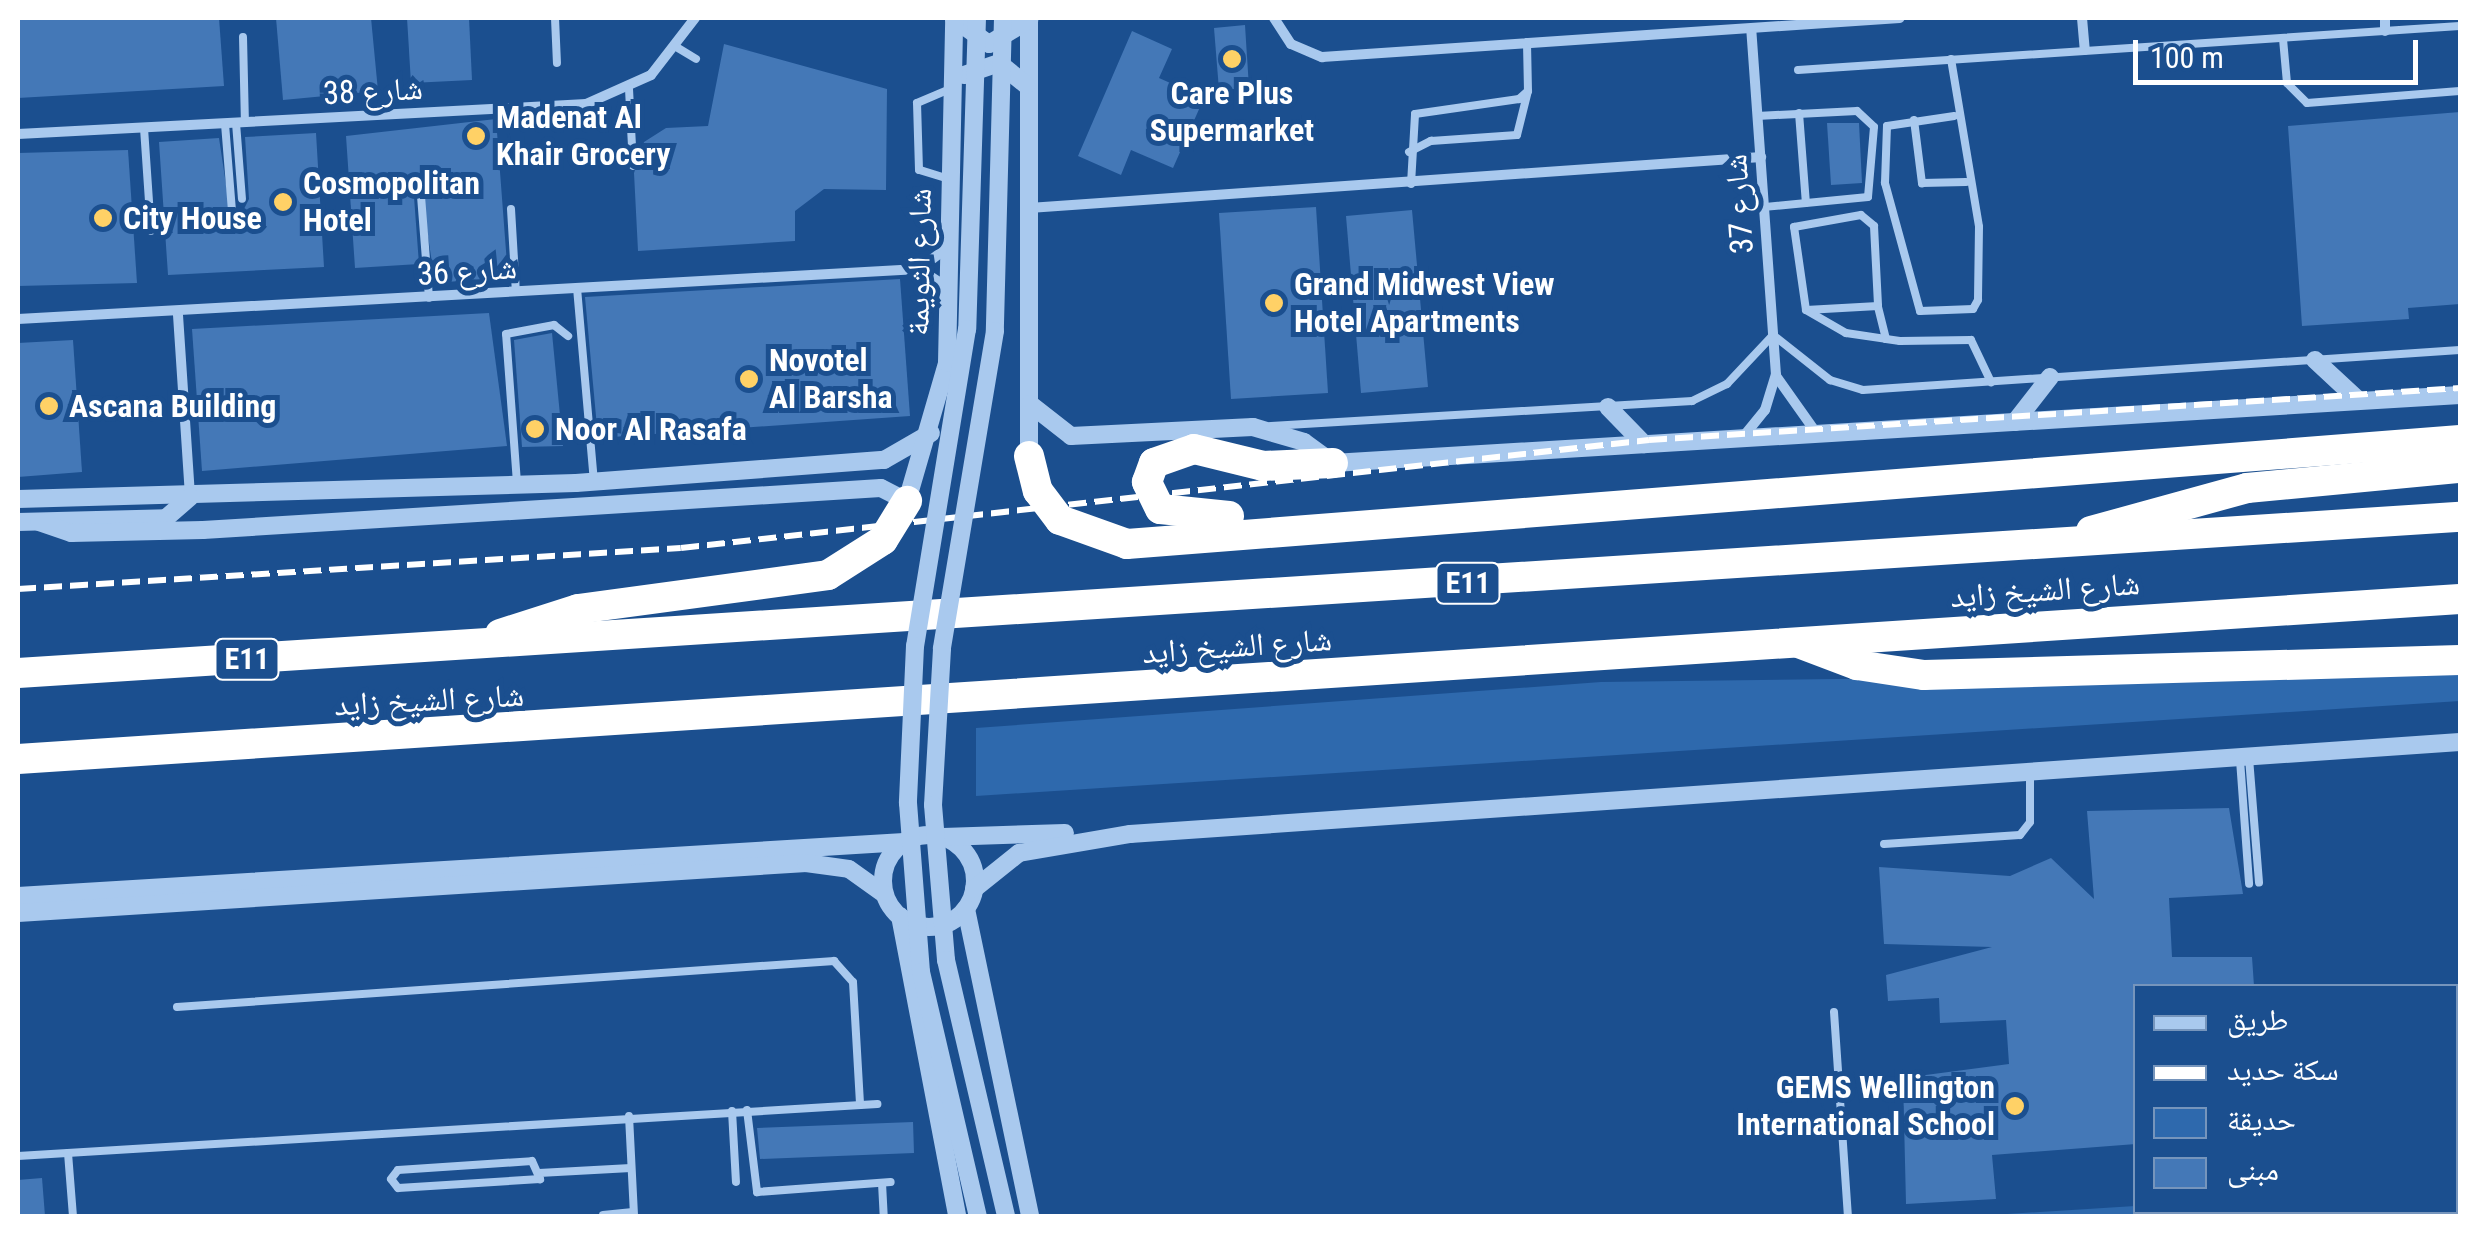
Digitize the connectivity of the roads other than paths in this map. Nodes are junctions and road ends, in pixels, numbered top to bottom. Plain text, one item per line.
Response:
1 (555, 18) edge
2 (695, 18) edge
3 (954, 18) edge
4 (977, 18) edge
5 (1003, 18) edge
6 (1274, 18) edge
7 (1900, 18) edge
8 (2082, 18) edge
9 (2385, 18) edge
10 (1029, 19) edge
11 (2460, 26) edge
12 (1752, 28) junction
13 (2385, 31) junction
14 (242, 37) dead end
15 (2283, 39) junction
16 (1526, 42) junction
17 (678, 48) junction
18 (2085, 50) junction
19 (696, 60) dead end
20 (1951, 60) junction
21 (557, 63) dead end
22 (1798, 70) dead end
23 (1026, 85) junction
24 (952, 88) junction
25 (629, 89) junction
26 (1528, 91) junction
27 (2460, 91) edge
28 (1800, 113) junction
29 (1757, 116) junction
30 (1954, 116) junction
31 (1914, 120) junction
32 (235, 123) junction
33 (144, 128) junction
34 (18, 134) edge
35 (1410, 152) junction
36 (1761, 157) junction
37 (633, 166) dead end
38 (951, 180) junction
39 (1966, 182) junction
40 (1411, 184) junction
41 (421, 196) dead end
42 (242, 199) dead end
43 (1806, 203) junction
44 (1765, 207) junction
45 (1029, 208) junction
46 (512, 209) dead end
47 (233, 224) dead end
48 (152, 231) dead end
49 (951, 243) junction
50 (919, 269) junction
51 (577, 288) junction
52 (950, 290) junction
53 (516, 292) junction
54 (429, 298) junction
55 (1878, 306) junction
56 (1806, 310) junction
57 (178, 315) junction
58 (18, 319) edge
59 (568, 336) dead end
60 (1773, 336) junction
61 (1886, 340) junction
62 (2460, 350) edge
63 (1980, 354) junction
64 (2316, 360) junction
65 (1776, 375) junction
66 (2050, 378) junction
67 (1979, 382) junction
68 (1991, 382) junction
69 (2460, 395) edge
70 (2358, 400) junction
71 (1030, 404) junction
72 (1608, 407) junction
73 (2015, 422) junction
74 (1252, 427) junction
75 (932, 433) junction
76 (1817, 434) junction
77 (1741, 438) junction
78 (2460, 440) edge
79 (1644, 444) junction
80 (1029, 456) joint
81 (1333, 463) junction
82 (2460, 468) edge
83 (594, 481) junction
84 (517, 483) junction
85 (190, 497) junction
86 (18, 499) edge
87 (907, 501) junction
88 (1448, 514) junction
89 (2460, 517) edge
90 (18, 522) edge
91 (39, 522) junction
92 (2062, 543) junction
93 (2460, 598) edge
94 (1794, 641) junction
95 (476, 645) junction
96 (2460, 660) edge
97 (18, 673) edge
98 (2460, 742) edge
99 (2245, 755) junction
100 (84, 756) junction
101 (18, 759) edge
102 (18, 769) edge
103 (2030, 772) junction
104 (1130, 834) junction
105 (942, 837) junction
106 (904, 842) junction
107 (1884, 844) dead end
108 (2254, 884) dead end
109 (974, 889) junction
110 (884, 894) junction
111 (18, 896) edge
112 (966, 909) junction
113 (18, 912) edge
114 (900, 916) junction
115 (177, 1007) dead end
116 (1834, 1012) dead end
117 (860, 1104) junction
118 (877, 1104) dead end
119 (732, 1110) junction
120 (747, 1110) junction
121 (629, 1116) junction
122 (68, 1153) junction
123 (18, 1156) edge
124 (434, 1168) junction
125 (631, 1168) junction
126 (539, 1173) junction
127 (736, 1182) dead end
128 (435, 1186) junction
129 (633, 1214) edge
130 (603, 1215) edge
131 (73, 1216) edge
132 (884, 1216) edge
133 (957, 1216) edge
134 (978, 1216) edge
135 (1006, 1216) edge
136 (1030, 1216) edge
137 (1848, 1216) edge

1 - 21 lane
2 - 17 street, شارع 38
3 - 10 street
3 - 24 street, شارع الثويمة
4 - 134 street, bridge
5 - 135 street, bridge
6 - 16 street
7 - 12 street
8 - 18 street
9 - 13 street
10 - 23 street
11 - 13 lane
12 - 16 street
12 - 29 street, شارع 37
13 - 15 lane
14 - 32 lane
15 - 18 lane
15 - 27 lane
16 - 26 lane
17 - 19 lane
17 - 25 street, شارع 38
18 - 20 lane
20 - 22 lane
20 - 30 lane
23 - 24 street
23 - 45 street
24 - 38 street, شارع الثويمة
24 - 38 lane
25 - 32 street, شارع 38
25 - 37 lane
26 - 35 lane
26 - 35 lane
28 - 29 lane
28 - 43 lane
28 - 43 lane
29 - 36 street, شارع 37
30 - 31 lane
30 - 39 lane
31 - 39 lane
31 - 39 lane
32 - 33 street, شارع 38
32 - 42 lane
32 - 47 lane
33 - 34 street, شارع 38
33 - 48 lane
35 - 40 lane
36 - 40 street
36 - 44 street, شارع 37
38 - 49 street, شارع الثويمة
40 - 45 street
41 - 54 lane
43 - 44 lane
44 - 60 street, شارع 37
45 - 71 street
46 - 53 lane
49 - 50 street
49 - 52 street, شارع الثويمة
50 - 51 street, شارع 36
50 - 52 street
51 - 53 street, شارع 36
51 - 83 lane
52 - 75 street, شارع الثويمة
53 - 54 street, شارع 36
54 - 57 street, شارع 36
55 - 56 lane
55 - 56 lane
55 - 61 lane
56 - 61 lane
57 - 58 street, شارع 36
57 - 85 street
59 - 84 lane
60 - 65 street, شارع 37
60 - 67 lane
60 - 72 lane
61 - 63 lane
62 - 64 lane
63 - 67 lane
63 - 68 lane
64 - 66 lane
64 - 70 street
65 - 76 street
65 - 77 street, شارع 37
66 - 68 lane
66 - 73 street
67 - 68 lane
69 - 70 street
70 - 73 street
71 - 74 street
71 - 80 street
72 - 74 lane
72 - 79 street
73 - 76 street
74 - 81 street
75 - 83 street
75 - 87 street, شارع الثويمة
76 - 77 street
77 - 79 street
78 - 88 highway
79 - 81 street
80 - 88 highway
81 - 88 highway
82 - 92 highway
83 - 84 street
84 - 85 street
85 - 86 street
85 - 91 street
87 - 91 street
87 - 95 highway
89 - 92 highway, شارع الشيخ زايد / E11
90 - 91 street
92 - 95 highway, شارع الشيخ زايد / E11
93 - 94 highway, شارع الشيخ زايد
94 - 96 highway
94 - 100 highway, شارع الشيخ زايد
95 - 97 highway, شارع الشيخ زايد / E11
98 - 99 street
99 - 103 street
99 - 108 lane
100 - 101 highway, شارع الشيخ زايد
100 - 102 highway
103 - 104 street
103 - 107 lane
104 - 105 street
104 - 109 street
105 - 106 street
105 - 109 street
106 - 110 street
106 - 111 street
109 - 112 street
110 - 113 street
110 - 114 street
112 - 114 street
112 - 136 street
114 - 133 street
115 - 117 lane
116 - 137 lane
117 - 118 lane
117 - 120 lane
119 - 120 lane
119 - 121 lane
119 - 127 lane
120 - 132 lane
121 - 122 lane
121 - 125 lane
122 - 123 lane
122 - 131 lane
124 - 126 lane
124 - 128 lane
124 - 128 lane
125 - 126 lane
125 - 129 lane
126 - 128 lane
129 - 130 lane

